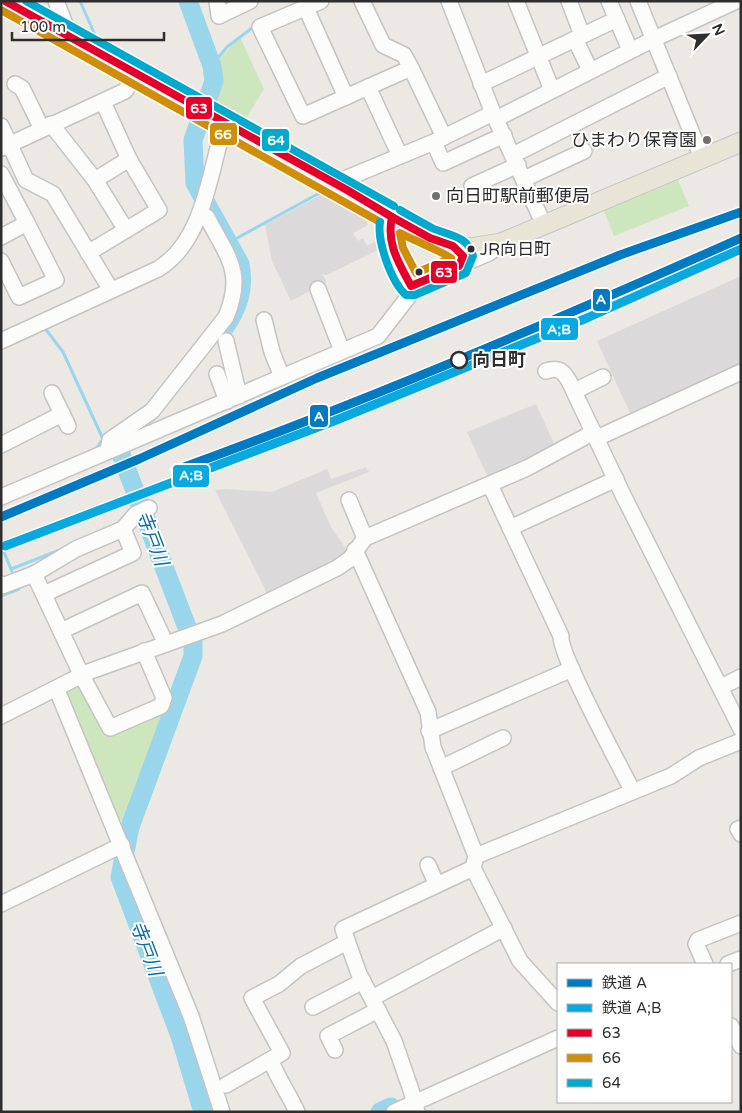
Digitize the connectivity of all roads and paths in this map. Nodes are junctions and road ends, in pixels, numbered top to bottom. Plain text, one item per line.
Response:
1 (5, 1) edge
2 (56, 1) edge
3 (217, 1) edge
4 (250, 1) edge
5 (321, 1) edge
6 (362, 1) edge
7 (449, 1) edge
8 (516, 1) edge
9 (569, 1) edge
10 (610, 1) edge
11 (638, 1) edge
12 (736, 1) edge
13 (306, 8) junction
14 (617, 19) junction
15 (70, 37) junction
16 (578, 37) junction
17 (654, 39) junction
18 (630, 50) junction
19 (538, 56) junction
20 (411, 68) junction
21 (590, 70) junction
22 (136, 74) junction
23 (669, 76) junction
24 (15, 84) dead end
25 (481, 84) junction
26 (368, 87) junction
27 (552, 90) junction
28 (346, 97) junction
29 (103, 102) junction
30 (211, 116) junction
31 (494, 116) junction
32 (1, 126) edge
33 (47, 126) junction
34 (504, 135) junction
35 (439, 140) junction
36 (741, 142) edge
37 (5, 146) edge
38 (584, 151) dead end
39 (400, 156) junction
40 (702, 158) junction
41 (129, 159) junction
42 (518, 166) junction
43 (1, 174) edge
44 (95, 180) junction
45 (335, 183) junction
46 (472, 186) dead end
47 (205, 210) junction
48 (392, 216) junction
49 (27, 223) junction
50 (544, 225) junction
51 (126, 230) junction
52 (1, 237) edge
53 (501, 243) junction
54 (454, 246) junction
55 (88, 253) junction
56 (1, 261) edge
57 (459, 266) junction
58 (411, 286) junction
59 (111, 290) junction
60 (318, 290) dead end
61 (264, 320) dead end
62 (1, 341) edge
63 (226, 341) dead end
64 (342, 351) junction
65 (546, 371) dead end
66 (741, 372) edge
67 (217, 374) dead end
68 (282, 377) junction
69 (603, 377) dead end
70 (575, 391) junction
71 (52, 392) dead end
72 (233, 398) junction
73 (596, 435) junction
74 (1, 445) edge
75 (117, 447) junction
76 (616, 479) junction
77 (490, 485) junction
78 (1, 497) edge
79 (349, 500) dead end
80 (143, 511) dead end
81 (510, 528) junction
82 (123, 529) junction
83 (365, 538) junction
84 (355, 550) junction
85 (17, 580) edge
86 (44, 594) junction
87 (61, 631) junction
88 (166, 644) junction
89 (144, 651) junction
90 (572, 669) junction
91 (82, 676) junction
92 (741, 677) edge
93 (721, 687) junction
94 (57, 690) junction
95 (1, 716) edge
96 (741, 729) edge
97 (429, 731) junction
98 (503, 738) dead end
99 (741, 740) edge
100 (441, 768) junction
101 (632, 790) junction
102 (741, 828) edge
103 (741, 834) edge
104 (122, 845) junction
105 (475, 862) junction
106 (428, 865) dead end
107 (437, 885) junction
108 (1, 904) edge
109 (741, 923) edge
110 (504, 928) junction
111 (347, 942) junction
112 (705, 963) edge
113 (362, 981) junction
114 (557, 1002) edge
115 (375, 1004) junction
116 (313, 1007) dead end
117 (732, 1028) edge
118 (328, 1036) dead end
119 (557, 1038) edge
120 (741, 1046) edge
121 (270, 1061) junction
122 (226, 1085) dead end
123 (415, 1108) edge
124 (222, 1112) edge
125 (297, 1112) edge
126 (394, 1112) edge

1 - 15 main road
2 - 15 street
3 - 4 street
5 - 13 street
6 - 20 street
7 - 25 street
8 - 19 street
9 - 16 street
10 - 14 street
11 - 17 street
12 - 17 street
13 - 28 street
13 - 28 street
14 - 16 street
14 - 18 street
15 - 22 main road
16 - 19 street
16 - 21 street
17 - 18 street
17 - 23 street
18 - 21 street
19 - 25 street
19 - 27 street
20 - 26 street
20 - 35 street
21 - 27 street
22 - 29 street
22 - 30 main road
23 - 40 street
23 - 42 street
24 - 33 street
25 - 31 street
26 - 28 street
26 - 39 street
27 - 31 street
29 - 33 street
29 - 41 street
30 - 45 main road
30 - 47 street
31 - 34 street
31 - 35 street
32 - 37 street
33 - 37 street
33 - 44 street
34 - 35 street
34 - 42 street
35 - 39 street
36 - 40 main road
37 - 55 street
38 - 42 street
39 - 45 street
40 - 50 main road
41 - 44 street
41 - 51 street
42 - 46 street
42 - 50 street
43 - 49 street
44 - 51 street
45 - 48 main road
47 - 59 street
47 - 75 street
48 - 54 main road
48 - 58 street
49 - 52 street
49 - 56 street
50 - 53 main road
51 - 55 street
53 - 54 main road
53 - 57 street
54 - 57 main road
55 - 59 street
57 - 58 street
58 - 64 street
59 - 62 street
60 - 64 street
61 - 68 street
63 - 72 street
64 - 68 street
65 - 70 street
66 - 73 street
67 - 72 street
68 - 72 street
69 - 70 street
70 - 73 street
71 - 74 street
72 - 75 street
73 - 76 street
73 - 77 street
75 - 78 street
76 - 81 street
76 - 93 street
77 - 81 street
77 - 83 street
79 - 83 street
80 - 82 street
81 - 90 street
82 - 85 street
82 - 86 street
83 - 84 street
84 - 88 street
84 - 97 street
85 - 86 street
86 - 87 street
87 - 88 street
87 - 91 street
88 - 89 street
89 - 91 street
89 - 91 street
90 - 97 street
90 - 101 street
91 - 94 street
92 - 93 street
93 - 96 street
94 - 95 street
94 - 104 street
97 - 100 street
98 - 100 street
99 - 101 street
100 - 105 street
101 - 105 street
102 - 103 street
104 - 108 street
104 - 124 street
105 - 107 street
105 - 110 street
106 - 107 street
107 - 111 street
109 - 112 street
110 - 114 street
110 - 115 street
111 - 113 street
111 - 121 street
113 - 115 street
113 - 116 street
115 - 118 street
115 - 123 street
117 - 120 street
119 - 123 street
121 - 122 street
121 - 125 street
123 - 126 street

